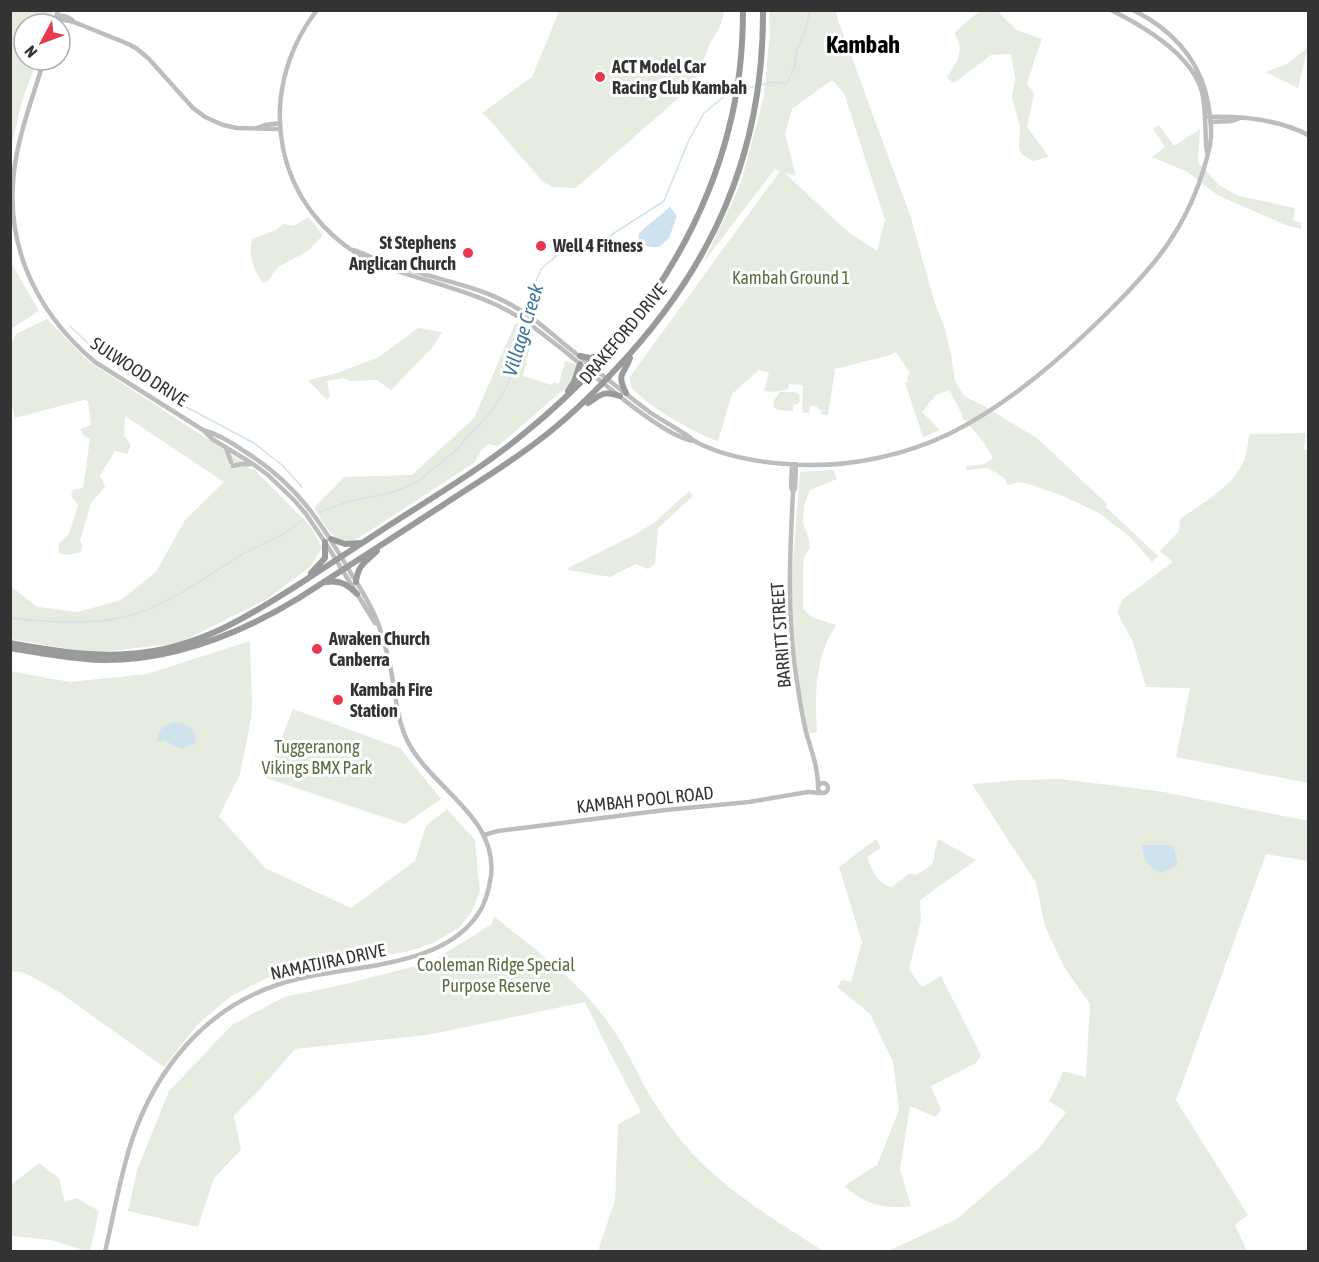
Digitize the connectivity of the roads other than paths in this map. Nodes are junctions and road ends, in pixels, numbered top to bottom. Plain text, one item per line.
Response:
1 (317, 10) edge
2 (743, 10) edge
3 (763, 10) edge
4 (1111, 10) edge
5 (1133, 10) edge
6 (72, 20) edge
7 (40, 72) edge
8 (1208, 120) junction
9 (280, 126) junction
10 (1308, 135) edge
11 (609, 352) junction
12 (631, 354) junction
13 (580, 360) junction
14 (592, 370) junction
15 (606, 381) junction
16 (623, 394) junction
17 (563, 399) junction
18 (580, 406) junction
19 (203, 430) junction
20 (225, 447) junction
21 (253, 464) junction
22 (794, 464) junction
23 (328, 540) junction
24 (386, 542) junction
25 (362, 543) junction
26 (339, 558) junction
27 (345, 568) junction
28 (302, 582) junction
29 (323, 582) junction
30 (356, 582) junction
31 (357, 594) junction
32 (381, 634) junction
33 (10, 644) edge
34 (10, 648) edge
35 (818, 773) junction
36 (824, 784) junction
37 (818, 786) junction
38 (808, 792) junction
39 (821, 793) junction
40 (484, 835) junction
41 (105, 1251) edge

1 - 9 street
2 - 11 highway, DRAKEFORD DRIVE
3 - 12 highway, DRAKEFORD DRIVE
4 - 8 street
5 - 8 street
6 - 9 street
7 - 19 street, SULWOOD DRIVE
8 - 10 street
8 - 22 street
9 - 13 street
11 - 13 highway
11 - 14 highway, DRAKEFORD DRIVE
12 - 15 highway, DRAKEFORD DRIVE
12 - 16 highway
13 - 14 street
13 - 17 highway
14 - 15 street
14 - 17 highway, DRAKEFORD DRIVE
15 - 16 street
15 - 18 highway, DRAKEFORD DRIVE
16 - 18 highway
16 - 22 street
17 - 25 highway, DRAKEFORD DRIVE
18 - 24 highway, DRAKEFORD DRIVE
19 - 20 street, SULWOOD DRIVE
19 - 23 street, SULWOOD DRIVE
20 - 21 street, SULWOOD DRIVE
20 - 21 street
21 - 23 street, SULWOOD DRIVE
22 - 35 street, BARRITT STREET
23 - 25 highway
23 - 26 street, SULWOOD DRIVE
23 - 28 highway
24 - 27 highway, DRAKEFORD DRIVE
24 - 30 highway
25 - 26 highway, DRAKEFORD DRIVE
26 - 27 street, SULWOOD DRIVE
26 - 28 highway, DRAKEFORD DRIVE
27 - 29 highway, DRAKEFORD DRIVE
27 - 30 street, SULWOOD DRIVE
27 - 31 street, SULWOOD DRIVE
28 - 33 highway
29 - 31 highway
29 - 34 highway, DRAKEFORD DRIVE
30 - 32 street, SULWOOD DRIVE
31 - 32 street, SULWOOD DRIVE
32 - 40 street, SULWOOD DRIVE
35 - 36 street, BARRITT STREET
35 - 37 street, BARRITT STREET
36 - 37 street
36 - 39 street
37 - 38 street, KAMBAH POOL ROAD
37 - 39 street
38 - 39 street, KAMBAH POOL ROAD
38 - 40 street, KAMBAH POOL ROAD
40 - 41 street, NAMATJIRA DRIVE

